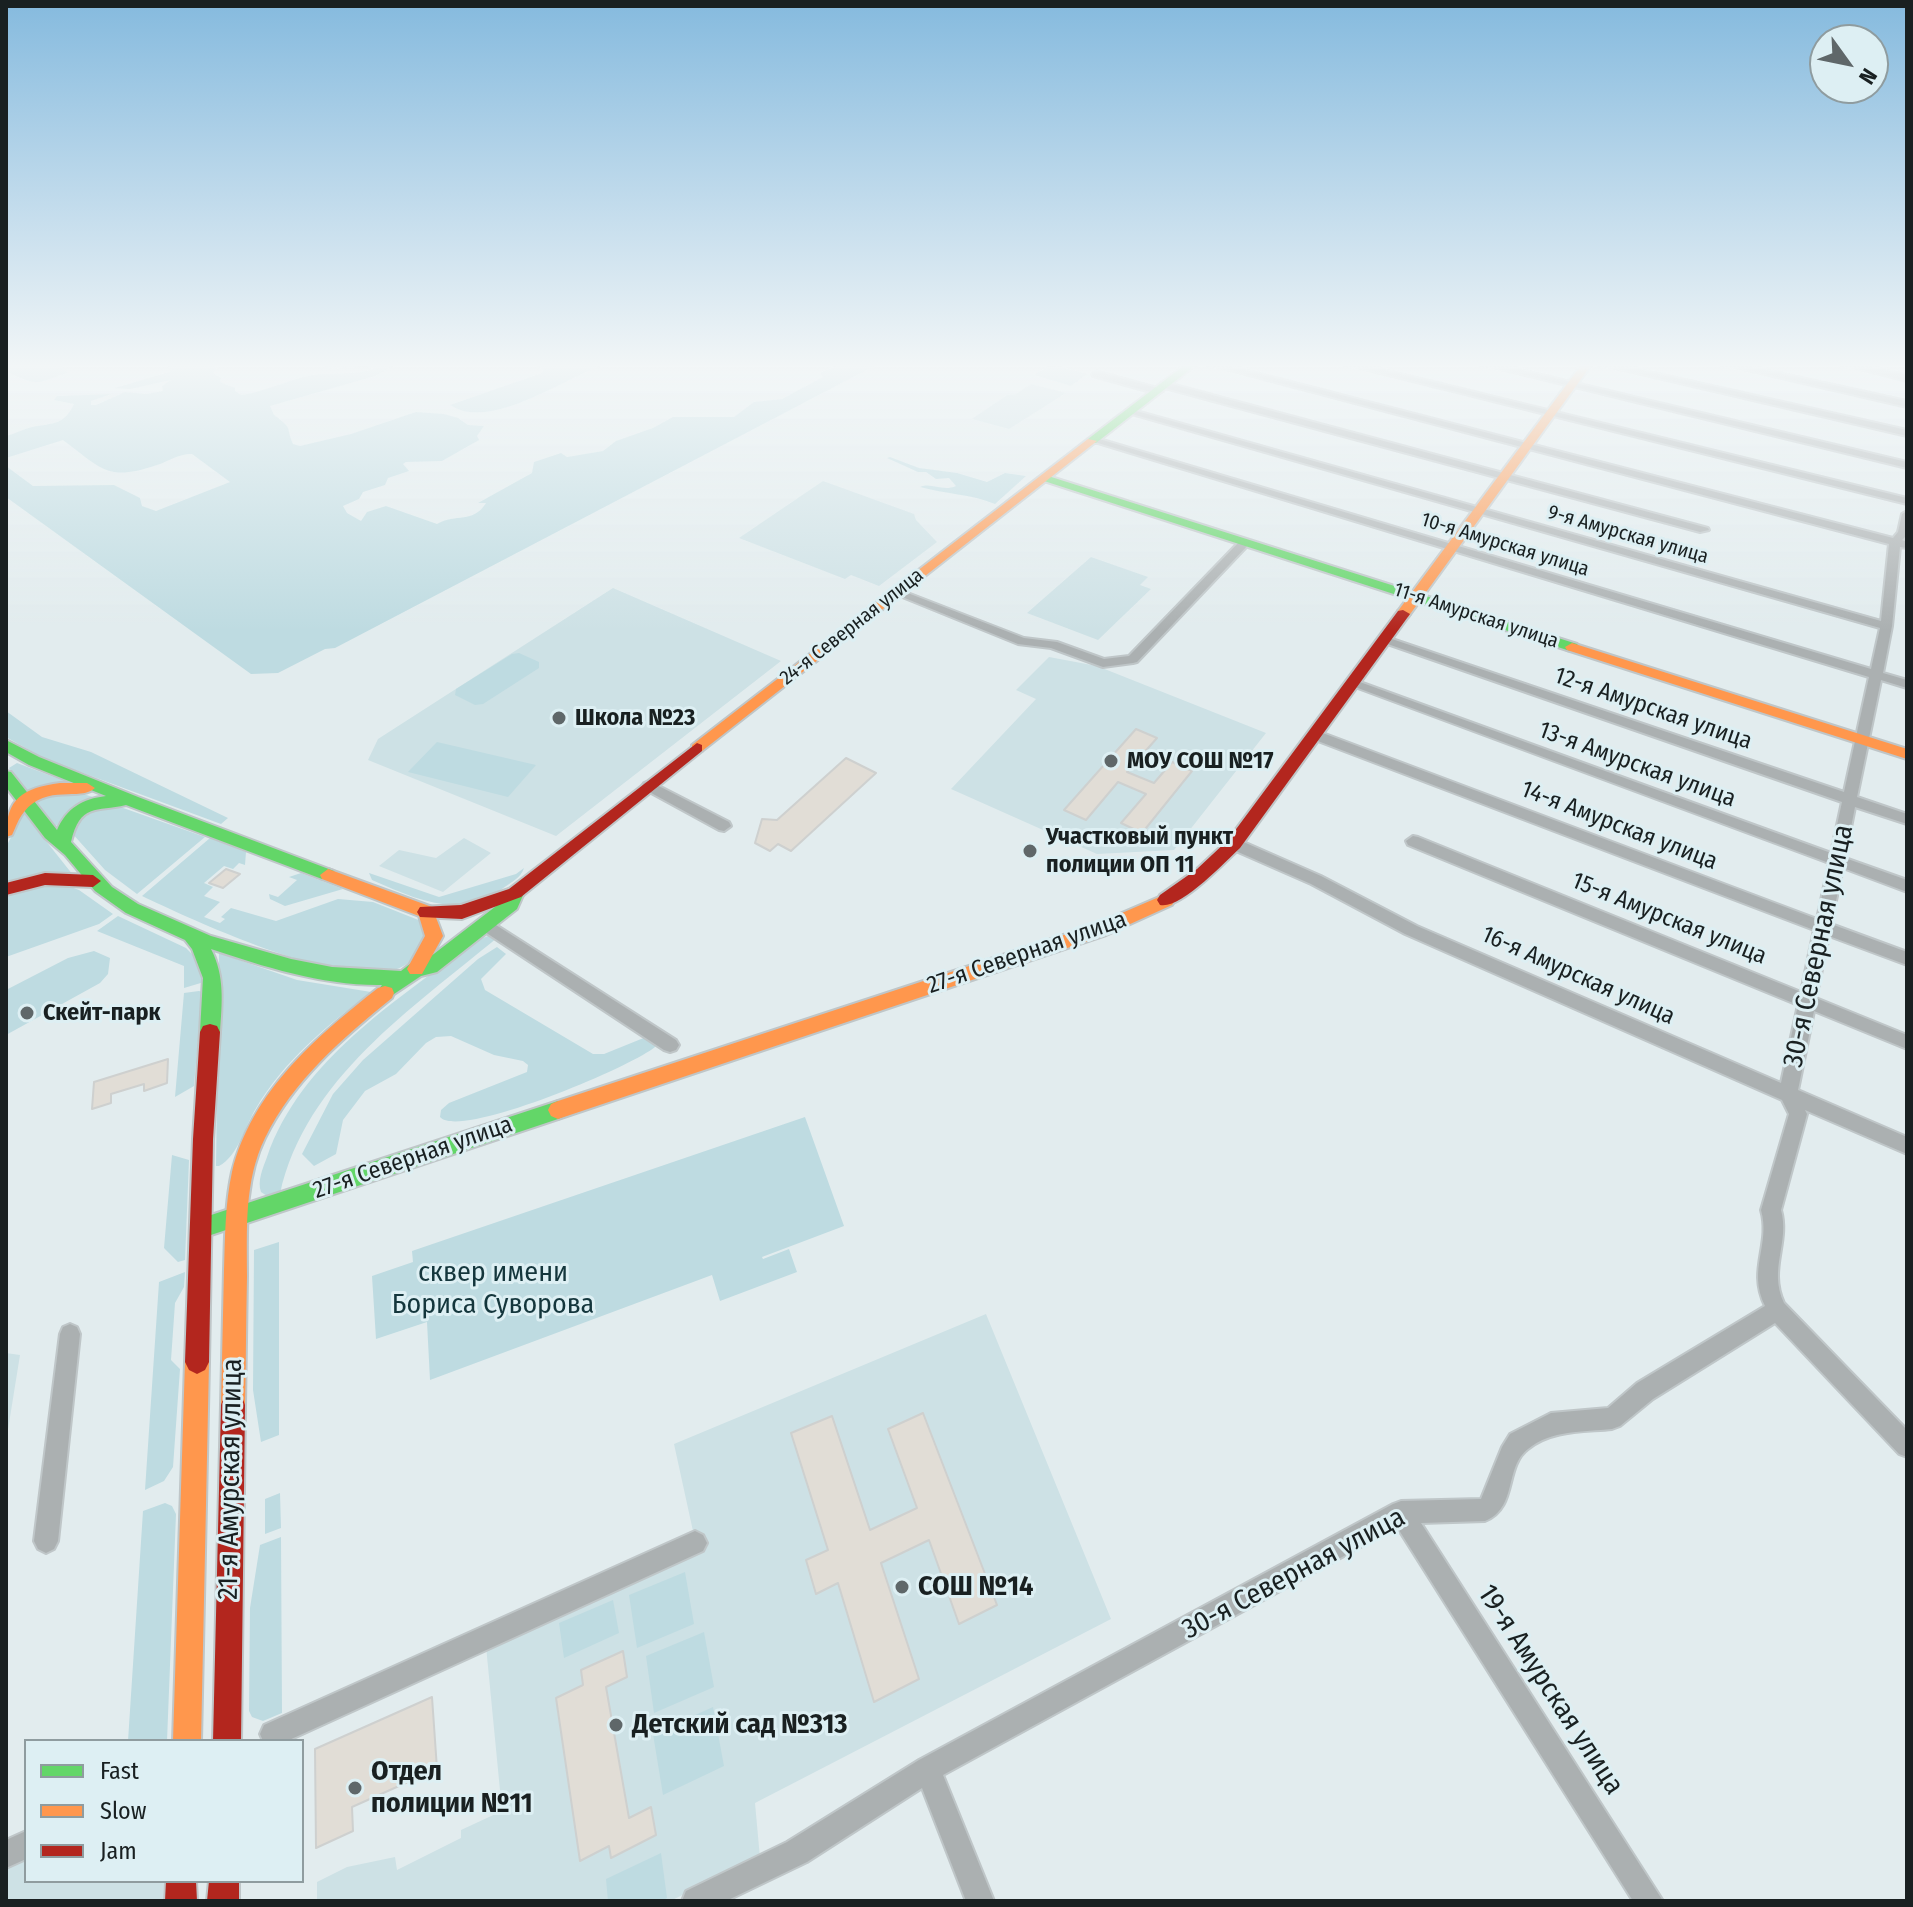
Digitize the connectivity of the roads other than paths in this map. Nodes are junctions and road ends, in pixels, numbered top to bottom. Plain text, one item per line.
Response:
1 (1077, 453) edge
2 (1136, 453) edge
3 (1273, 453) edge
4 (1411, 453) edge
5 (1521, 453) edge
6 (1553, 453) edge
7 (1710, 453) edge
8 (1857, 453) edge
9 (1907, 465) edge
10 (1504, 477) junction
11 (1045, 478) junction
12 (1907, 501) edge
13 (1478, 512) junction
14 (1907, 514) edge
15 (1704, 530) dead end
16 (1245, 542) junction
17 (1901, 543) edge
18 (1452, 548) junction
19 (1891, 584) junction
20 (1907, 589) edge
21 (896, 592) junction
22 (1417, 597) junction
23 (1886, 626) junction
24 (1385, 641) junction
25 (1875, 677) junction
26 (1353, 684) junction
27 (1907, 684) edge
28 (1315, 735) junction
29 (1864, 740) junction
30 (6, 745) edge
31 (1907, 754) edge
32 (6, 776) edge
33 (649, 786) junction
34 (98, 788) junction
35 (1850, 799) junction
36 (24, 801) junction
37 (132, 801) junction
38 (1907, 819) edge
39 (7, 820) edge
40 (724, 826) dead end
41 (63, 841) junction
42 (1413, 841) dead end
43 (1234, 844) junction
44 (1837, 861) junction
45 (93, 881) junction
46 (1907, 886) edge
47 (6, 889) edge
48 (515, 893) junction
49 (426, 912) junction
50 (485, 924) junction
51 (1822, 927) junction
52 (188, 931) junction
53 (1907, 959) edge
54 (411, 973) junction
55 (1806, 1001) junction
56 (1907, 1042) edge
57 (670, 1045) dead end
58 (1788, 1094) junction
59 (1907, 1146) edge
60 (237, 1217) junction
61 (202, 1228) junction
62 (1777, 1310) junction
63 (70, 1334) dead end
64 (1907, 1446) edge
65 (1401, 1512) junction
66 (46, 1541) dead end
67 (695, 1543) dead end
68 (273, 1734) dead end
69 (187, 1739) edge
70 (227, 1739) edge
71 (928, 1769) junction
72 (696, 1901) edge
73 (980, 1901) edge
74 (1649, 1901) edge

1 - 11 main road, 24-я Северная улица
2 - 18 street, 10-я Амурская улица
3 - 13 street, 9-я Амурская улица
4 - 10 street
5 - 10 main road, 27-я Северная улица
6 - 17 street
7 - 12 street
8 - 9 street
10 - 13 main road, 27-я Северная улица
10 - 15 street
11 - 16 main road, 11-я Амурская улица
11 - 21 main road, 24-я Северная улица
13 - 18 main road, 27-я Северная улица
13 - 23 street, 9-я Амурская улица
14 - 17 street, 30-я Северная улица
16 - 21 street
16 - 22 main road, 11-я Амурская улица
17 - 19 street, 30-я Северная улица
18 - 22 main road, 27-я Северная улица
18 - 25 street, 10-я Амурская улица
19 - 20 street
19 - 23 street, 30-я Северная улица
21 - 33 main road, 24-я Северная улица
22 - 24 main road, 27-я Северная улица
22 - 29 main road, 11-я Амурская улица
23 - 25 street, 30-я Северная улица
24 - 26 main road, 27-я Северная улица
24 - 35 street, 12-я Амурская улица
25 - 27 street, 10-я Амурская улица
25 - 29 street, 30-я Северная улица
26 - 28 main road, 27-я Северная улица
26 - 44 street, 13-я Амурская улица
28 - 43 main road, 27-я Северная улица
28 - 51 street, 14-я Амурская улица
29 - 31 main road, 11-я Амурская улица
29 - 35 street, 30-я Северная улица
30 - 34 main road
32 - 36 main road
33 - 40 street
33 - 48 main road, 24-я Северная улица
34 - 36 main road
34 - 37 main road
35 - 38 street, 12-я Амурская улица
35 - 44 street, 30-я Северная улица
36 - 39 main road
36 - 41 main road
37 - 41 main road
37 - 49 main road
41 - 45 main road
42 - 55 street, 15-я Амурская улица
43 - 58 street, 16-я Амурская улица
43 - 60 main road, 27-я Северная улица
44 - 46 street, 13-я Амурская улица
44 - 51 street, 30-я Северная улица
45 - 47 main road
45 - 52 main road
48 - 49 main road, 24-я Северная улица
48 - 50 main road, 24-я Северная улица
49 - 54 main road
50 - 54 main road, 24-я Северная улица
50 - 57 street
51 - 53 street, 14-я Амурская улица
51 - 55 street, 30-я Северная улица
52 - 54 main road
52 - 61 main road, 21-я Амурская улица
54 - 60 main road, 24-я Северная улица
55 - 56 street, 15-я Амурская улица
55 - 58 street, 30-я Северная улица
58 - 59 street, 16-я Амурская улица
58 - 62 street, 30-я Северная улица
60 - 61 main road, 27-я Северная улица
60 - 70 main road, 21-я Амурская улица
61 - 69 main road, 21-я Амурская улица
62 - 64 street
62 - 65 street, 30-я Северная улица
63 - 66 street
65 - 71 street, 30-я Северная улица
65 - 74 street, 19-я Амурская улица
67 - 68 street
71 - 72 street, 30-я Северная улица
71 - 73 street

